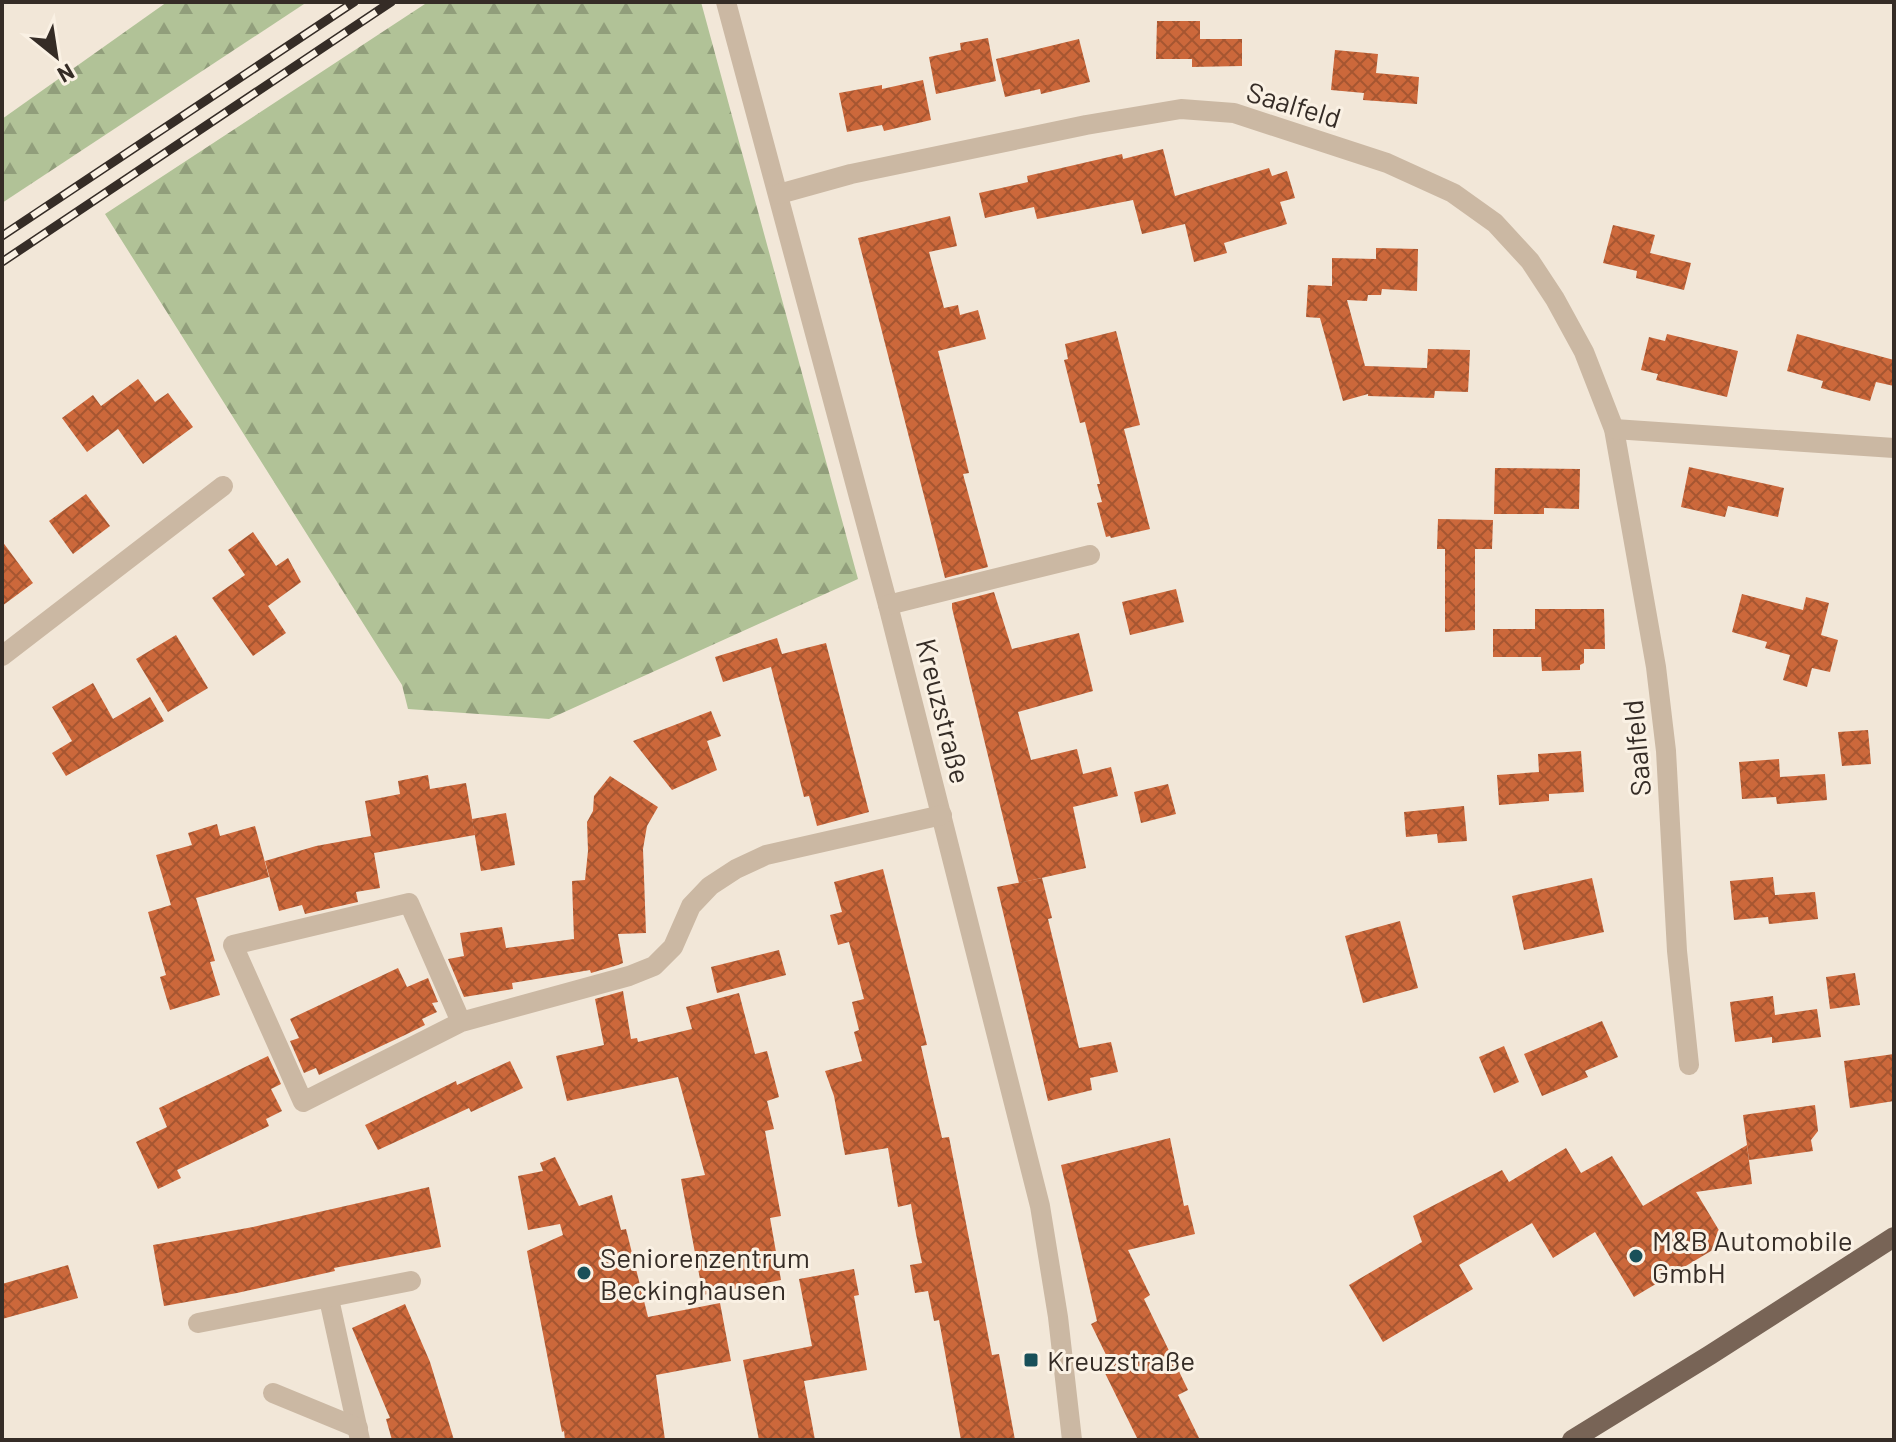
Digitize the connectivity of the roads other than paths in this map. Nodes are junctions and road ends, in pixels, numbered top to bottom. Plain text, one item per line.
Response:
1 (726, 2) edge
2 (779, 194) junction
3 (1614, 429) junction
4 (1894, 448) edge
5 (223, 486) dead end
6 (1090, 555) dead end
7 (888, 605) junction
8 (2, 656) edge
9 (942, 815) junction
10 (461, 1022) junction
11 (1689, 1065) dead end
12 (1894, 1237) edge
13 (411, 1281) dead end
14 (329, 1299) junction
15 (198, 1323) dead end
16 (273, 1393) dead end
17 (359, 1434) edge
18 (1072, 1440) edge
19 (1572, 1440) edge

1 - 2 street, Kreuzstraße
2 - 3 street, Saalfeld
2 - 7 street, Kreuzstraße
3 - 4 street
3 - 11 street, Saalfeld
5 - 8 street
6 - 7 street, Kreuzstraße
7 - 9 street, Kreuzstraße
9 - 10 street
9 - 18 street, Kreuzstraße
10 - 10 street
12 - 19 main road
13 - 14 street
14 - 15 street
14 - 17 street
16 - 17 street

